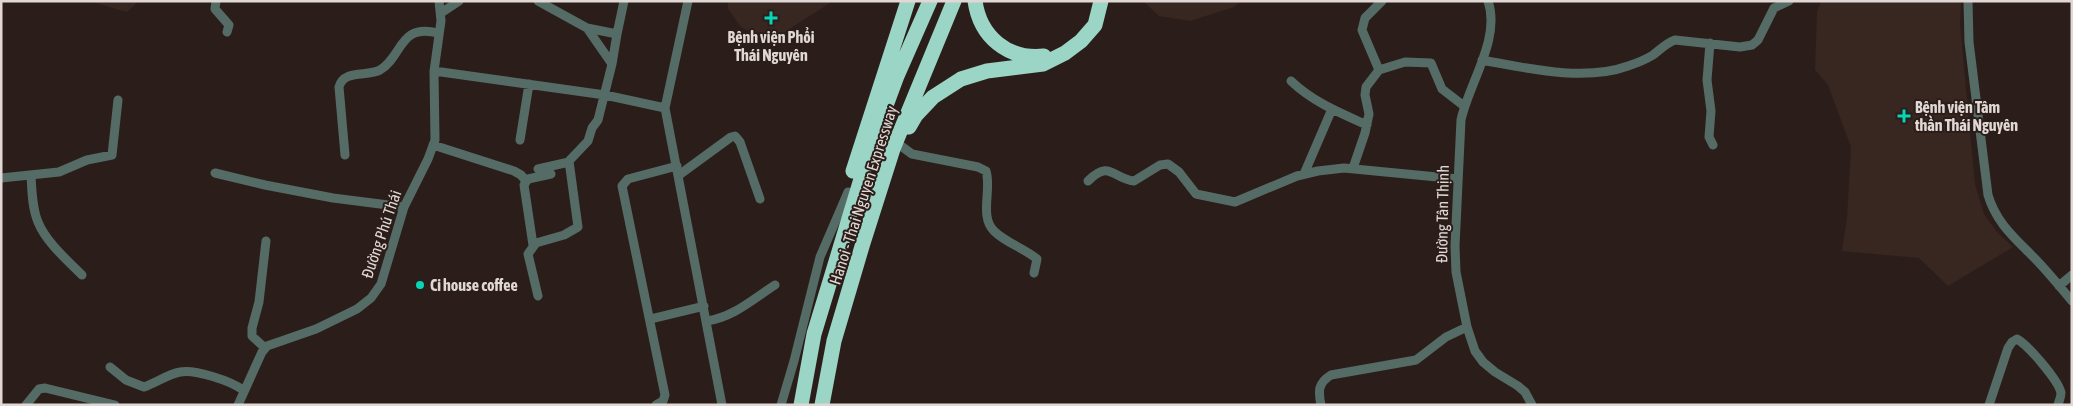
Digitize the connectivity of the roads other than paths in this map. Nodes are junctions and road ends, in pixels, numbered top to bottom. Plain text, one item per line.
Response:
1 (216, 1) edge
2 (439, 1) edge
3 (459, 1) edge
4 (538, 1) edge
5 (624, 1) edge
6 (688, 1) edge
7 (908, 1) edge
8 (930, 1) edge
9 (954, 1) edge
10 (975, 1) edge
11 (1101, 1) edge
12 (1382, 1) edge
13 (1488, 1) edge
14 (1788, 1) edge
15 (1968, 1) edge
16 (441, 13) junction
17 (587, 28) junction
18 (227, 32) dead end
19 (438, 34) junction
20 (617, 34) junction
21 (1710, 43) junction
22 (1065, 53) junction
23 (1482, 60) junction
24 (612, 64) junction
25 (1379, 70) junction
26 (434, 71) junction
27 (1291, 81) dead end
28 (529, 84) junction
29 (605, 95) junction
30 (118, 100) dead end
31 (1464, 106) junction
32 (665, 108) junction
33 (1332, 109) junction
34 (1367, 125) junction
35 (520, 140) dead end
36 (433, 145) junction
37 (1713, 145) dead end
38 (901, 146) junction
39 (345, 155) dead end
40 (569, 162) junction
41 (1353, 168) junction
42 (538, 169) dead end
43 (678, 171) junction
44 (215, 173) dead end
45 (551, 174) dead end
46 (1304, 174) junction
47 (31, 176) junction
48 (1, 178) edge
49 (1458, 179) junction
50 (526, 181) junction
51 (1088, 182) dead end
52 (848, 192) junction
53 (760, 199) dead end
54 (404, 207) junction
55 (266, 241) dead end
56 (863, 243) junction
57 (533, 245) junction
58 (1034, 273) dead end
59 (82, 275) dead end
60 (2072, 275) edge
61 (775, 285) dead end
62 (2059, 286) junction
63 (538, 296) dead end
64 (2072, 301) edge
65 (704, 306) junction
66 (650, 318) junction
67 (707, 321) junction
68 (1467, 327) junction
69 (814, 334) junction
70 (265, 348) junction
71 (110, 367) dead end
72 (243, 390) junction
73 (26, 405) edge
74 (115, 405) edge
75 (238, 405) edge
76 (656, 405) edge
77 (722, 405) edge
78 (781, 405) edge
79 (801, 405) edge
80 (822, 405) edge
81 (1321, 405) edge
82 (1532, 405) edge
83 (1989, 405) edge
84 (2058, 405) edge

1 - 18 street
2 - 16 street, Đường Phú Thái
3 - 16 street
4 - 17 street
5 - 20 street
6 - 32 street
7 - 52 highway
8 - 69 highway, Hanoi - Thai Nguyen Expressway
9 - 56 highway, Hanoi - Thai Nguyen Expressway
10 - 22 highway
11 - 22 highway
12 - 25 street
13 - 23 street, Đường Tân Thịnh
14 - 21 street
15 - 62 street
16 - 19 street, Đường Phú Thái
17 - 20 street
17 - 24 street
19 - 26 street, Đường Phú Thái
19 - 39 street
20 - 24 street
21 - 23 street
21 - 37 street
22 - 38 highway
23 - 31 street, Đường Tân Thịnh
24 - 29 street
25 - 31 street
25 - 34 street
26 - 28 street
26 - 36 street, Đường Phú Thái
27 - 33 street
28 - 29 street
28 - 35 street
29 - 32 street
29 - 40 street
30 - 47 street
31 - 49 street, Đường Tân Thịnh
32 - 43 street
33 - 34 street
33 - 46 street
34 - 41 street
36 - 50 street
36 - 54 street, Đường Phú Thái
38 - 56 highway
38 - 58 street
40 - 42 street
40 - 57 street
41 - 46 street
41 - 49 street
43 - 53 street
43 - 65 street
43 - 66 street
44 - 54 street
45 - 50 street
46 - 51 street
47 - 48 street
47 - 59 street
49 - 68 street, Đường Tân Thịnh
50 - 57 street
52 - 69 highway
52 - 78 street
54 - 70 street, Đường Phú Thái
55 - 70 street
56 - 80 highway, Hanoi - Thai Nguyen Expressway
57 - 63 street
60 - 62 street
61 - 67 street
62 - 64 street
65 - 66 street
65 - 67 street
66 - 76 street
67 - 77 street
68 - 81 street
68 - 82 street, Đường Tân Thịnh
69 - 79 highway, Hanoi - Thai Nguyen Expressway
70 - 72 street
71 - 72 street
72 - 75 street
73 - 74 street
83 - 84 street

